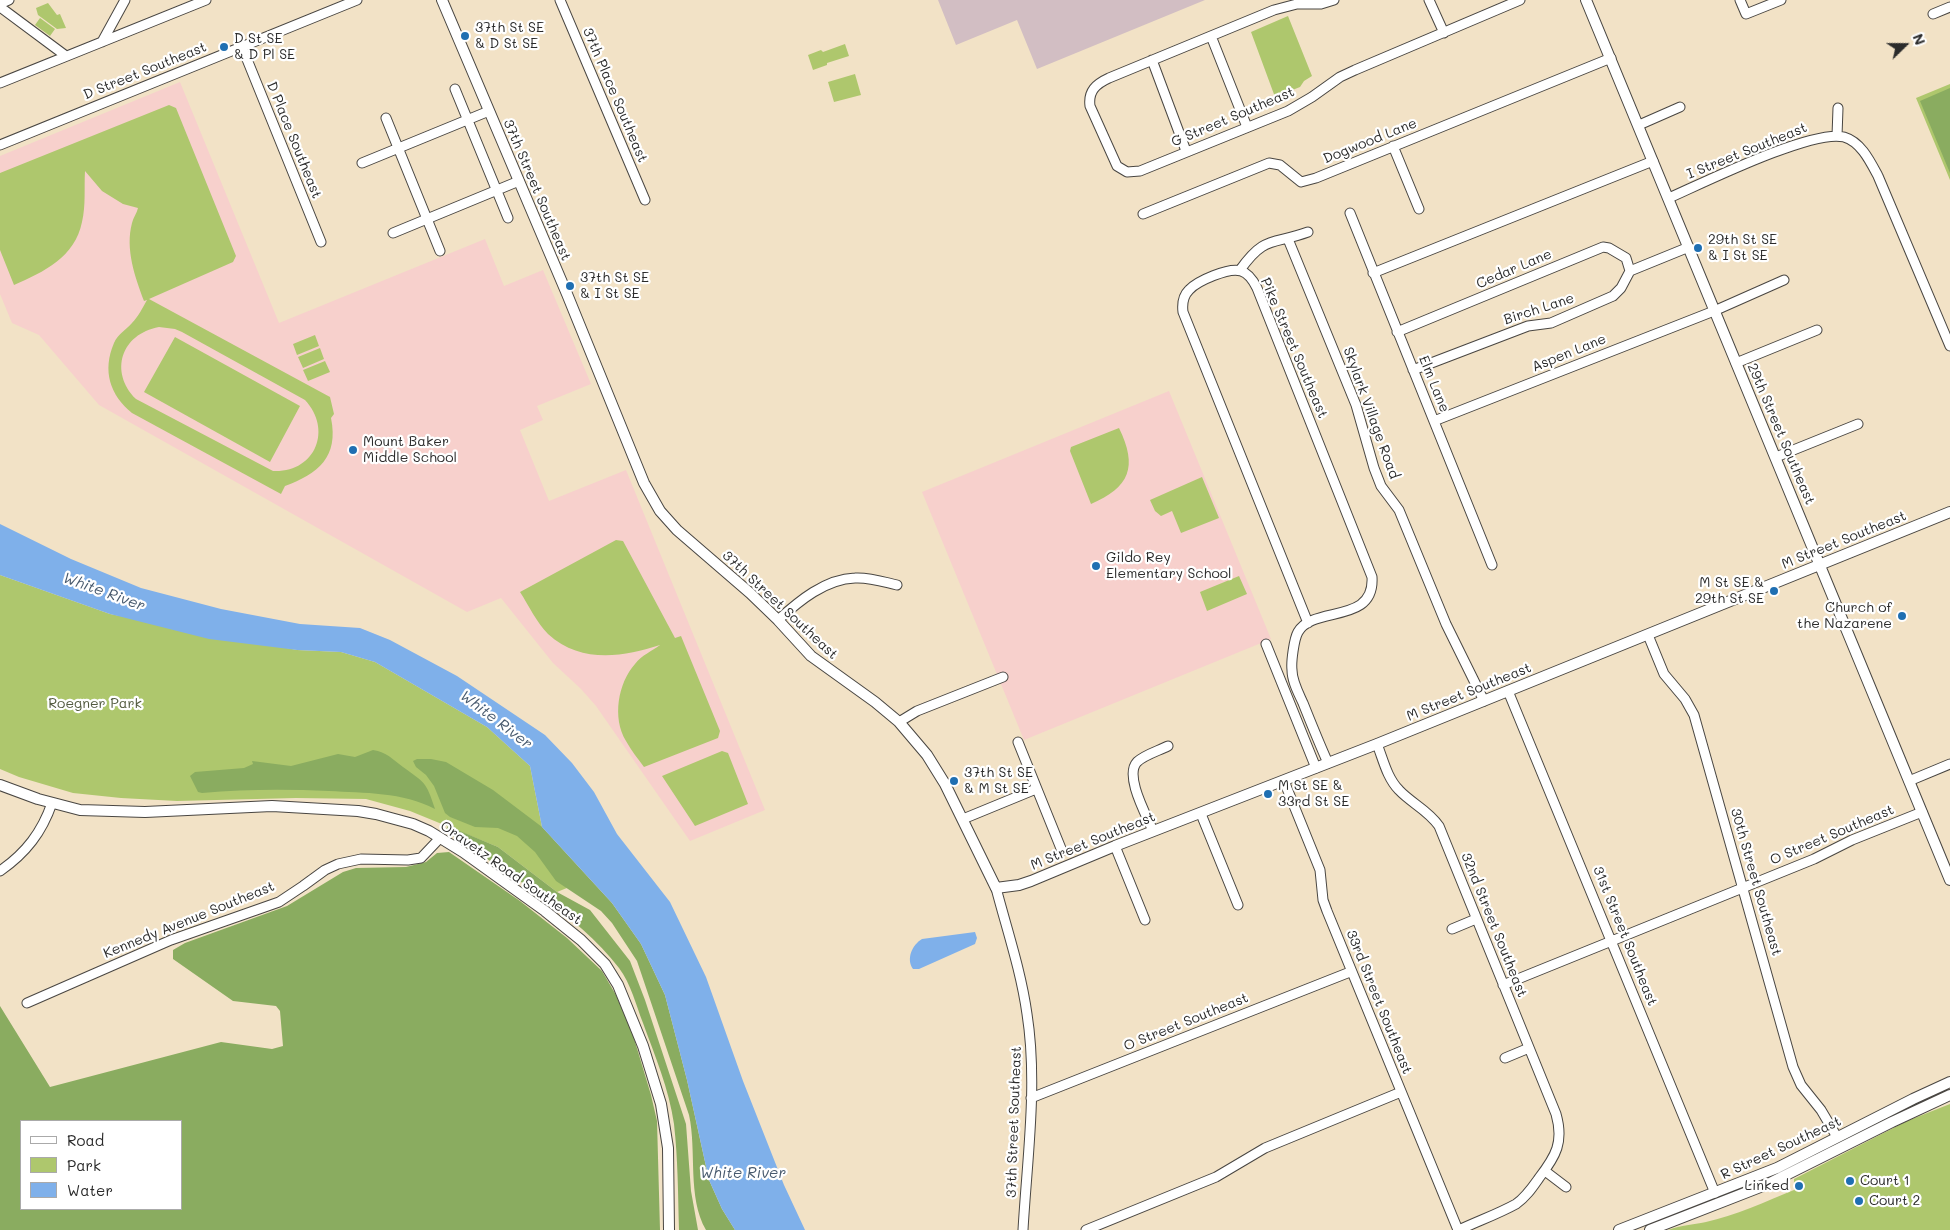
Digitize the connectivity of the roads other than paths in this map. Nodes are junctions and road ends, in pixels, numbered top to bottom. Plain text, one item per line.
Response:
1 (10, 0) edge
2 (125, 0) edge
3 (206, 0) edge
4 (357, 0) edge
5 (442, 0) edge
6 (560, 0) edge
7 (1334, 0) edge
8 (1429, 0) edge
9 (1520, 0) edge
10 (1586, 0) edge
11 (1740, 0) edge
12 (1781, 0) edge
13 (0, 5) edge
14 (1950, 7) edge
15 (1933, 14) dead end
16 (1444, 33) junction
17 (1211, 36) junction
18 (102, 42) junction
19 (242, 47) junction
20 (66, 56) junction
21 (1611, 58) junction
22 (1152, 60) junction
23 (0, 83) edge
24 (455, 89) dead end
25 (1680, 107) dead end
26 (1838, 108) dead end
27 (489, 111) junction
28 (386, 118) dead end
29 (468, 120) junction
30 (1638, 125) junction
31 (1247, 127) junction
32 (1837, 136) junction
33 (0, 146) edge
34 (1392, 146) junction
35 (398, 148) junction
36 (1186, 151) junction
37 (1653, 161) junction
38 (362, 163) dead end
39 (518, 181) junction
40 (497, 190) junction
41 (1669, 198) junction
42 (645, 200) dead end
43 (1419, 209) dead end
44 (1350, 213) dead end
45 (1143, 214) dead end
46 (508, 218) dead end
47 (427, 219) junction
48 (1308, 232) dead end
49 (392, 233) dead end
50 (1288, 239) junction
51 (321, 242) dead end
52 (1689, 247) junction
53 (440, 251) dead end
54 (1240, 270) junction
55 (1630, 271) junction
56 (1373, 273) junction
57 (1784, 280) dead end
58 (1714, 311) junction
59 (1817, 330) dead end
60 (1398, 332) junction
61 (1950, 346) edge
62 (1736, 363) junction
63 (1413, 370) junction
64 (1434, 421) junction
65 (1858, 424) dead end
66 (1776, 457) junction
67 (1950, 512) edge
68 (1820, 564) junction
69 (1492, 565) dead end
70 (897, 585) dead end
71 (778, 620) junction
72 (1308, 623) junction
73 (1648, 635) junction
74 (1266, 644) dead end
75 (1003, 678) dead end
76 (1508, 691) junction
77 (1484, 701) junction
78 (899, 722) junction
79 (1018, 742) dead end
80 (1377, 744) junction
81 (1168, 746) dead end
82 (1328, 763) junction
83 (1950, 764) edge
84 (1316, 768) junction
85 (1284, 781) junction
86 (1909, 781) junction
87 (0, 785) edge
88 (1036, 789) junction
89 (52, 803) junction
90 (1922, 812) junction
91 (1201, 814) junction
92 (962, 819) junction
93 (1153, 832) junction
94 (440, 838) junction
95 (1115, 846) junction
96 (1062, 851) dead end
97 (1946, 860) edge
98 (0, 870) edge
99 (1950, 880) edge
100 (996, 888) junction
101 (1744, 888) junction
102 (1238, 905) dead end
103 (1476, 919) junction
104 (1145, 920) dead end
105 (1452, 929) dead end
106 (1613, 941) junction
107 (1350, 972) junction
108 (1503, 985) junction
109 (27, 1003) dead end
110 (1529, 1048) junction
111 (1505, 1058) dead end
112 (1950, 1082) edge
113 (1401, 1092) junction
114 (1950, 1096) edge
115 (1031, 1098) junction
116 (1837, 1137) junction
117 (1545, 1171) junction
118 (1566, 1187) dead end
119 (1715, 1193) junction
120 (669, 1230) edge
121 (1023, 1230) edge
122 (1086, 1230) edge
123 (1458, 1230) edge
124 (1619, 1230) edge
125 (1650, 1230) edge

1 - 13 street
2 - 18 street
3 - 18 street
4 - 19 street, D Street Southeast
5 - 27 street, 37th Street Southeast
6 - 42 street, 37th Place Southeast
7 - 17 street
8 - 16 street
9 - 16 street, G Street Southeast
10 - 21 street, 29th Street Southeast
11 - 12 street
13 - 20 street
14 - 15 street
16 - 31 street, G Street Southeast
17 - 22 street
17 - 31 street
18 - 20 street
19 - 33 street, D Street Southeast
19 - 51 street, D Place Southeast
20 - 23 street
21 - 30 street, 29th Street Southeast
21 - 34 street, Dogwood Lane
22 - 36 street
22 - 36 street, G Street Southeast
24 - 29 street
25 - 30 street
26 - 32 street
27 - 29 street
27 - 39 street, 37th Street Southeast
28 - 35 street
29 - 35 street
29 - 40 street
30 - 37 street, 29th Street Southeast
31 - 36 street, G Street Southeast
32 - 41 street, I Street Southeast
32 - 61 street
34 - 43 street
34 - 45 street, Dogwood Lane
35 - 38 street
35 - 47 street
37 - 41 street, 29th Street Southeast
37 - 56 street
39 - 40 street
39 - 71 street, 37th Street Southeast
40 - 46 street
40 - 47 street
41 - 52 street, 29th Street Southeast
44 - 56 street, Elm Lane
47 - 49 street
47 - 53 street
48 - 50 street
50 - 54 street
50 - 77 street, Skylark Village Road
52 - 55 street
52 - 58 street, 29th Street Southeast
54 - 72 street, Pike Street Southeast
54 - 72 street, Pike Street Southeast
55 - 60 street, Cedar Lane
55 - 63 street, Birch Lane
56 - 60 street, Elm Lane
57 - 58 street, Aspen Lane
58 - 62 street, 29th Street Southeast
58 - 64 street, Aspen Lane
59 - 62 street
60 - 63 street, Elm Lane
62 - 66 street, 29th Street Southeast
63 - 64 street, Elm Lane
64 - 69 street, Elm Lane
65 - 66 street
66 - 68 street, 29th Street Southeast
67 - 68 street, M Street Southeast
68 - 73 street, M Street Southeast
68 - 86 street, 29th Street Southeast
70 - 71 street
71 - 78 street, 37th Street Southeast
72 - 82 street
73 - 76 street, M Street Southeast
73 - 101 street, 30th Street Southeast
74 - 84 street
75 - 78 street
76 - 77 street, M Street Southeast
76 - 106 street, 31st Street Southeast
77 - 80 street, M Street Southeast
78 - 92 street, 37th Street Southeast
79 - 88 street
80 - 82 street, M Street Southeast
80 - 103 street, 32nd Street Southeast
81 - 93 street
82 - 84 street, M Street Southeast
83 - 86 street
84 - 85 street, M Street Southeast
85 - 91 street, M Street Southeast
85 - 107 street, 33rd Street Southeast
86 - 90 street, 29th Street Southeast
87 - 89 street, Oravetz Road Southeast
88 - 92 street
88 - 96 street
89 - 94 street, Oravetz Road Southeast
89 - 98 street
90 - 97 street, 29th Street Southeast
90 - 101 street, O Street Southeast
91 - 93 street, M Street Southeast
91 - 102 street
92 - 100 street, 37th Street Southeast
93 - 95 street, M Street Southeast
94 - 109 street, Kennedy Avenue Southeast
94 - 120 street, Oravetz Road Southeast
95 - 100 street, M Street Southeast
95 - 104 street
97 - 99 street, 29th Street Southeast
100 - 115 street, 37th Street Southeast
101 - 106 street, O Street Southeast
101 - 116 street, 30th Street Southeast
103 - 105 street
103 - 108 street, 32nd Street Southeast
106 - 108 street, O Street Southeast
106 - 119 street, 31st Street Southeast
107 - 113 street, 33rd Street Southeast
107 - 115 street, O Street Southeast
108 - 110 street, 32nd Street Southeast
110 - 111 street
110 - 117 street, 32nd Street Southeast
112 - 116 street, R Street Southeast
113 - 122 street
113 - 123 street, 33rd Street Southeast
114 - 125 street, R Street Southeast
115 - 121 street, 37th Street Southeast
116 - 119 street, R Street Southeast
117 - 118 street
117 - 123 street
119 - 124 street, R Street Southeast

